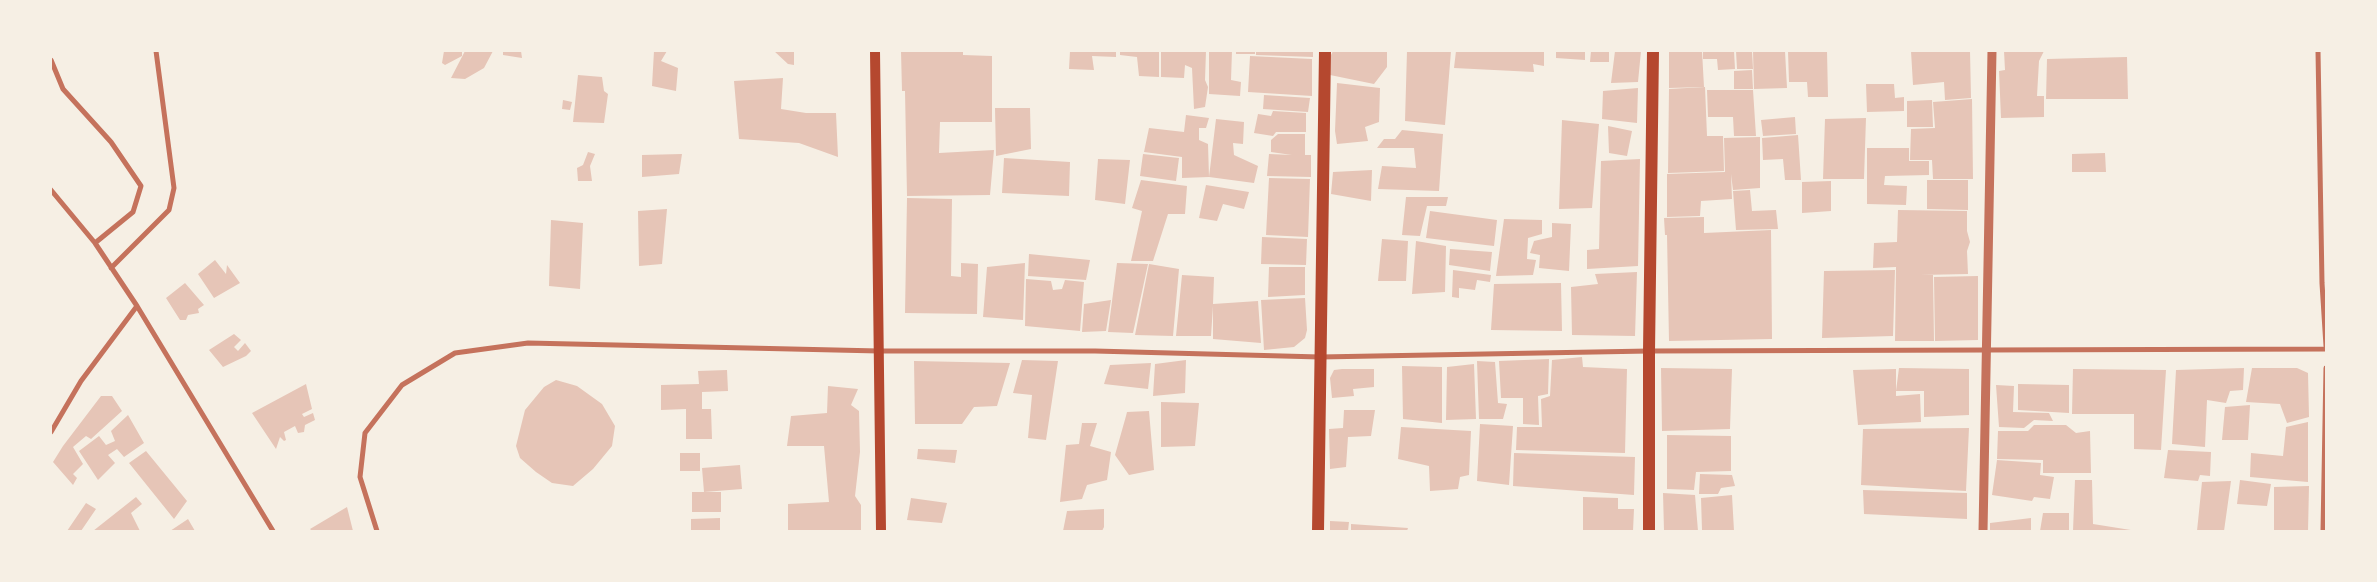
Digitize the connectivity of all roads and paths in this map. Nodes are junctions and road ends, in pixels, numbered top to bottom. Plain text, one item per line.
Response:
1 (156, 51) edge
2 (875, 51) edge
3 (1325, 51) edge
4 (1653, 51) edge
5 (1992, 51) edge
6 (2318, 51) edge
7 (51, 60) edge
8 (51, 190) edge
9 (95, 243) junction
10 (111, 268) junction
11 (137, 306) junction
12 (2326, 347) edge
13 (879, 351) junction
14 (1649, 351) junction
15 (1988, 351) junction
16 (1320, 357) junction
17 (2326, 368) edge
18 (51, 432) edge
19 (273, 531) edge
20 (377, 531) edge
21 (881, 531) edge
22 (1318, 531) edge
23 (1649, 531) edge
24 (1983, 531) edge
25 (2323, 531) edge

1 - 10 street
2 - 13 main road
3 - 16 main road
4 - 14 main road
5 - 15 street
6 - 12 street
7 - 9 street
8 - 9 street
9 - 10 street
10 - 11 street
11 - 18 street
11 - 19 street
12 - 15 street
13 - 16 street
13 - 20 street
13 - 21 main road
14 - 15 street
14 - 16 street
14 - 23 main road
15 - 24 street
16 - 22 main road
17 - 25 street

